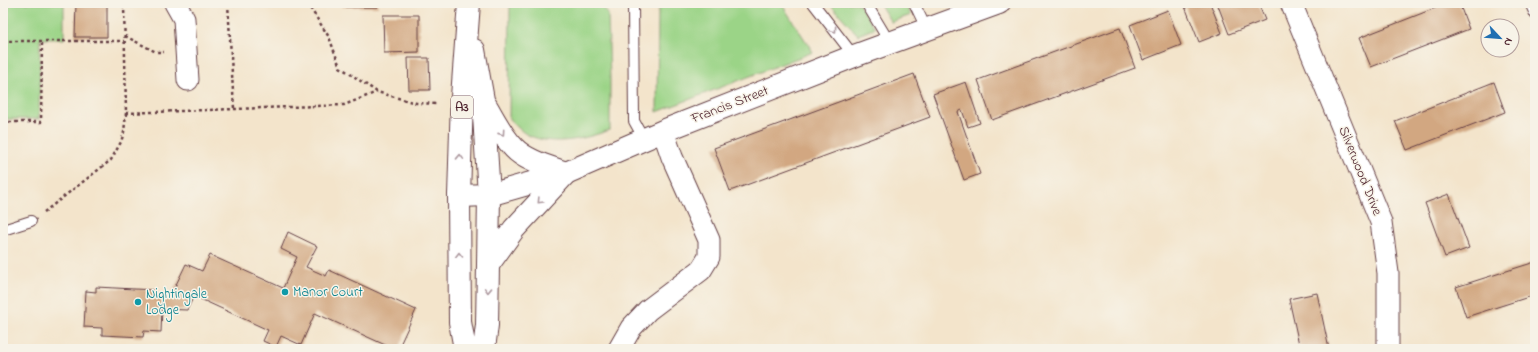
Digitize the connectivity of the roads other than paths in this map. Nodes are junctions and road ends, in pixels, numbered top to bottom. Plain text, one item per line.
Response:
1 (175, 3) edge
2 (633, 3) edge
3 (813, 3) edge
4 (866, 3) edge
5 (914, 3) edge
6 (999, 3) edge
7 (1291, 3) edge
8 (1530, 3) edge
9 (469, 10) edge
10 (1535, 14) edge
11 (926, 30) junction
12 (890, 43) junction
13 (854, 56) junction
14 (188, 80) dead end
15 (483, 100) junction
16 (653, 135) junction
17 (566, 173) junction
18 (489, 195) junction
19 (459, 196) junction
20 (31, 222) road end
21 (3, 230) edge
22 (488, 265) junction
23 (466, 349) edge
24 (484, 349) edge
25 (619, 349) edge
26 (1388, 349) edge

1 - 14 street
2 - 16 lane
3 -> 13 lane
4 - 12 lane
5 - 11 lane
6 - 11 main road, Francis Street
7 - 26 street, Silverwood Drive
8 - 10 lane
9 - 15 main road, A3
19 -> 9 main road, A3
11 - 12 main road, Francis Street
12 - 13 main road, Francis Street
13 - 16 main road, Francis Street
15 -> 17 main road
15 - 18 main road, A3
16 - 17 main road, Francis Street
16 - 25 street
17 - 18 main road, Francis Street
17 -> 22 main road
18 - 19 main road, Francis Street
18 - 22 main road, A3
23 -> 19 main road, A3
20 - 21 lane
22 -> 24 main road, A3

